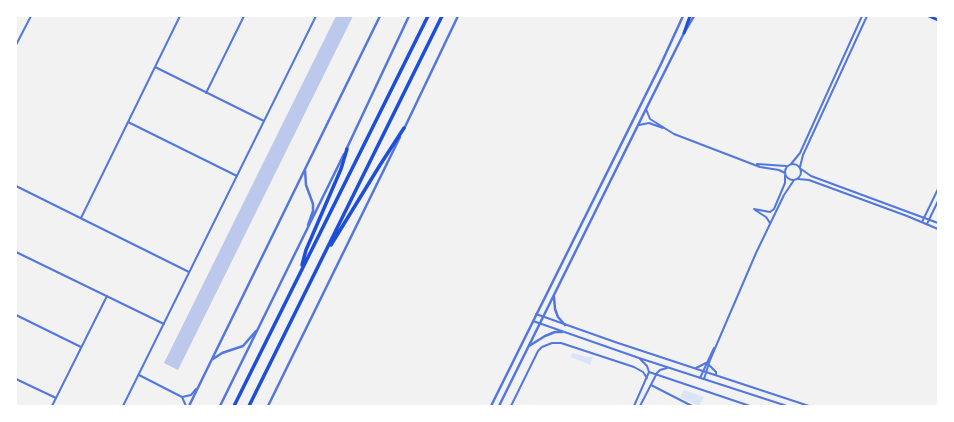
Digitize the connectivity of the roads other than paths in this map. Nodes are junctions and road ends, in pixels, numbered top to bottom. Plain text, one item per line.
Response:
1 (31, 16) edge
2 (180, 16) edge
3 (244, 16) edge
4 (316, 16) edge
5 (380, 16) edge
6 (409, 16) edge
7 (428, 16) edge
8 (442, 16) edge
9 (458, 16) edge
10 (684, 16) edge
11 (690, 16) edge
12 (694, 16) edge
13 (862, 16) edge
14 (867, 16) edge
15 (929, 16) edge
16 (938, 20) edge
17 (684, 33) junction
18 (16, 45) edge
19 (155, 67) junction
20 (206, 93) junction
21 (823, 100) junction
22 (828, 102) junction
23 (646, 109) junction
24 (128, 122) junction
25 (264, 122) junction
26 (639, 125) junction
27 (404, 128) junction
28 (664, 128) junction
29 (347, 148) junction
30 (755, 164) junction
31 (791, 164) junction
32 (788, 166) junction
33 (305, 167) junction
34 (800, 168) junction
35 (785, 174) junction
36 (237, 176) junction
37 (798, 179) junction
38 (794, 180) junction
39 (16, 186) edge
40 (938, 189) edge
41 (938, 201) edge
42 (908, 212) junction
43 (907, 216) junction
44 (81, 218) junction
45 (925, 218) junction
46 (929, 220) junction
47 (770, 223) junction
48 (922, 223) junction
49 (938, 223) edge
50 (927, 224) junction
51 (938, 229) edge
52 (306, 233) junction
53 (16, 252) edge
54 (323, 258) junction
55 (190, 272) junction
56 (300, 272) junction
57 (555, 293) junction
58 (106, 296) junction
59 (536, 314) junction
60 (16, 315) edge
61 (543, 317) junction
62 (533, 321) junction
63 (540, 323) junction
64 (164, 324) junction
65 (261, 324) junction
66 (565, 325) junction
67 (562, 332) junction
68 (529, 346) junction
69 (716, 346) junction
70 (81, 347) junction
71 (639, 358) junction
72 (211, 360) junction
73 (707, 362) junction
74 (708, 365) junction
75 (668, 368) junction
76 (695, 368) junction
77 (703, 370) junction
78 (649, 372) junction
79 (706, 372) junction
80 (139, 375) junction
81 (656, 375) junction
82 (716, 375) junction
83 (647, 378) junction
84 (700, 378) junction
85 (16, 379) edge
86 (704, 379) junction
87 (651, 385) junction
88 (198, 387) junction
89 (182, 397) junction
90 (56, 398) junction
91 (52, 406) edge
92 (123, 406) edge
93 (187, 406) edge
94 (220, 406) edge
95 (234, 406) edge
96 (249, 406) edge
97 (268, 406) edge
98 (491, 406) edge
99 (499, 406) edge
100 (511, 406) edge
101 (634, 406) edge
102 (640, 406) edge
103 (692, 406) edge
104 (750, 406) edge
105 (787, 406) edge
106 (809, 406) edge

1 - 18 street
2 - 19 street
3 - 20 street
4 - 25 street
5 - 33 street
6 - 29 street
7 - 56 highway
8 - 54 highway
9 - 27 street
10 - 59 street
11 - 17 main road
12 - 17 street
13 - 21 street
14 - 22 street
15 - 16 main road
17 - 23 street
19 - 20 street
19 - 24 street
20 - 25 street
21 - 22 street
21 - 31 street
22 - 34 street
23 - 26 street
23 - 28 street
24 - 36 street
24 - 44 street
25 - 36 street
26 - 28 street
26 - 57 street
27 - 54 highway
27 - 97 street
28 - 30 street
29 - 52 street
29 - 56 highway
30 - 32 street
30 - 35 street
31 - 32 street
31 - 34 street
32 - 35 street
33 - 52 street
33 - 72 street
34 - 37 street
34 - 42 street
35 - 38 street
35 - 47 street
36 - 55 street
37 - 38 street
37 - 43 street
38 - 47 street
39 - 44 street
40 - 45 street
41 - 46 street
42 - 43 street
42 - 45 street
43 - 48 street
44 - 55 street
45 - 46 street
45 - 48 street
46 - 49 street
46 - 50 street
47 - 69 street
48 - 50 street
50 - 51 street
52 - 65 street
53 - 58 street
54 - 96 highway
55 - 64 street
56 - 95 highway
57 - 61 street
57 - 66 street
58 - 64 street
58 - 70 street
59 - 61 street
59 - 62 street
60 - 70 street
61 - 63 street
61 - 66 street
62 - 63 street
62 - 98 street
63 - 67 street
63 - 68 street
64 - 80 street
65 - 72 street
65 - 94 street
66 - 76 street
67 - 68 street
67 - 71 street
68 - 99 street
69 - 73 street
69 - 74 street
70 - 90 street
71 - 75 street
71 - 78 street
72 - 88 street
73 - 76 street
73 - 77 street
74 - 79 street
74 - 82 street
75 - 81 street
75 - 84 street
76 - 77 street
77 - 79 street
77 - 84 street
78 - 81 street
78 - 83 street
79 - 82 street
79 - 86 street
80 - 89 street
80 - 92 street
81 - 87 street
81 - 104 street
82 - 106 street
83 - 100 street
83 - 101 street
84 - 86 street
85 - 90 street
86 - 105 street
87 - 102 street
87 - 103 street
88 - 89 street
88 - 93 street
89 - 93 street
90 - 91 street

